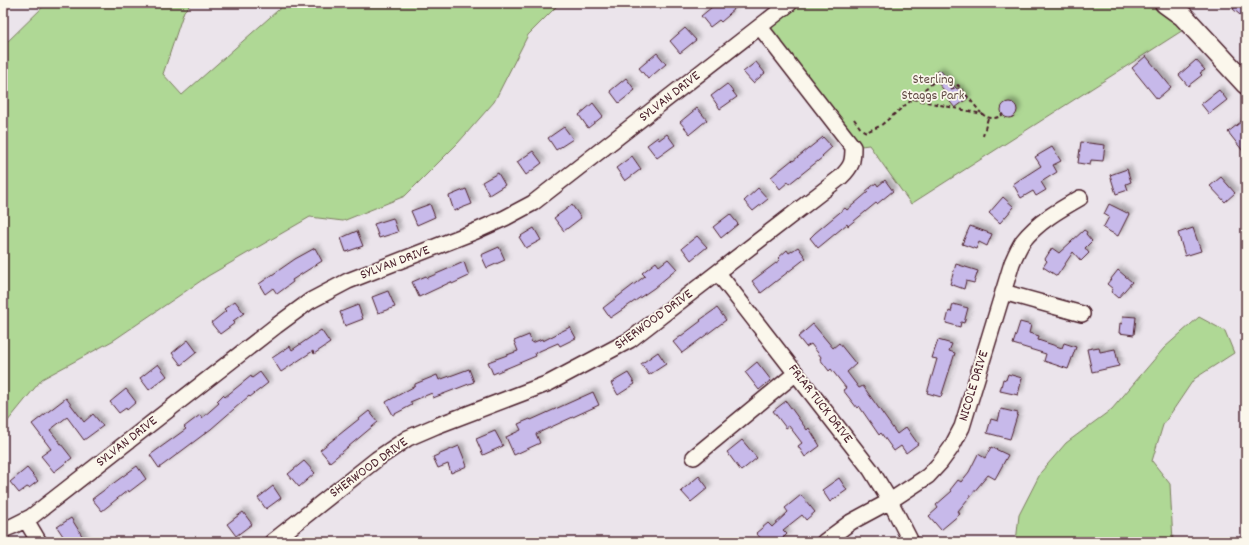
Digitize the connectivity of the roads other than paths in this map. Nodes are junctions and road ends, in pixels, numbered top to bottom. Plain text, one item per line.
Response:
1 (790, 3) edge
2 (1165, 3) edge
3 (760, 27) junction
4 (1244, 76) edge
5 (1080, 198) dead end
6 (718, 273) junction
7 (1003, 292) junction
8 (1082, 314) dead end
9 (796, 373) junction
10 (694, 458) dead end
11 (890, 501) junction
12 (26, 520) junction
13 (3, 530) edge
14 (39, 542) edge
15 (272, 542) edge
16 (824, 542) edge
17 (911, 542) edge

1 - 3 street, SYLVAN DRIVE
2 - 4 main road
3 - 6 street, SHERWOOD DRIVE
3 - 12 street, SYLVAN DRIVE
5 - 7 street, NICOLE DRIVE
6 - 9 street, FRIAR TUCK DRIVE
6 - 15 street, SHERWOOD DRIVE
7 - 8 street
7 - 11 street, NICOLE DRIVE
9 - 10 street
9 - 11 street, FRIAR TUCK DRIVE
11 - 16 street, NICOLE DRIVE
11 - 17 street, FRIAR TUCK DRIVE
12 - 13 street, SYLVAN DRIVE
12 - 14 street

